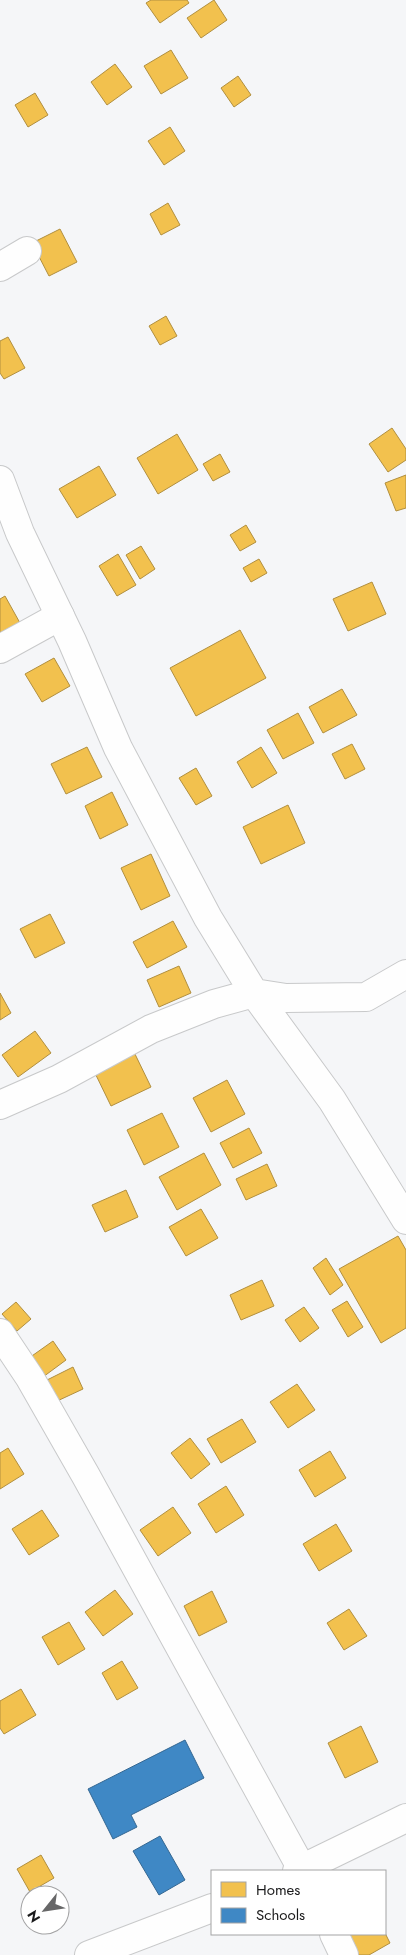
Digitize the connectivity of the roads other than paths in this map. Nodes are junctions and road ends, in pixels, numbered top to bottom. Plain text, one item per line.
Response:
1 (27, 251) dead end
2 (0, 267) edge
3 (0, 480) edge
4 (60, 616) junction
5 (0, 649) edge
6 (406, 974) edge
7 (254, 993) junction
8 (0, 1105) edge
9 (406, 1220) edge
10 (0, 1333) edge
11 (406, 1818) edge
12 (301, 1870) edge
13 (211, 1908) edge
14 (334, 1935) edge
15 (89, 1955) edge
16 (344, 1955) edge

1 - 2 street
3 - 4 street
4 - 5 street
4 - 7 street
6 - 7 street
7 - 8 street
7 - 9 street
10 - 12 street
11 - 12 street
13 - 15 street
14 - 16 street

